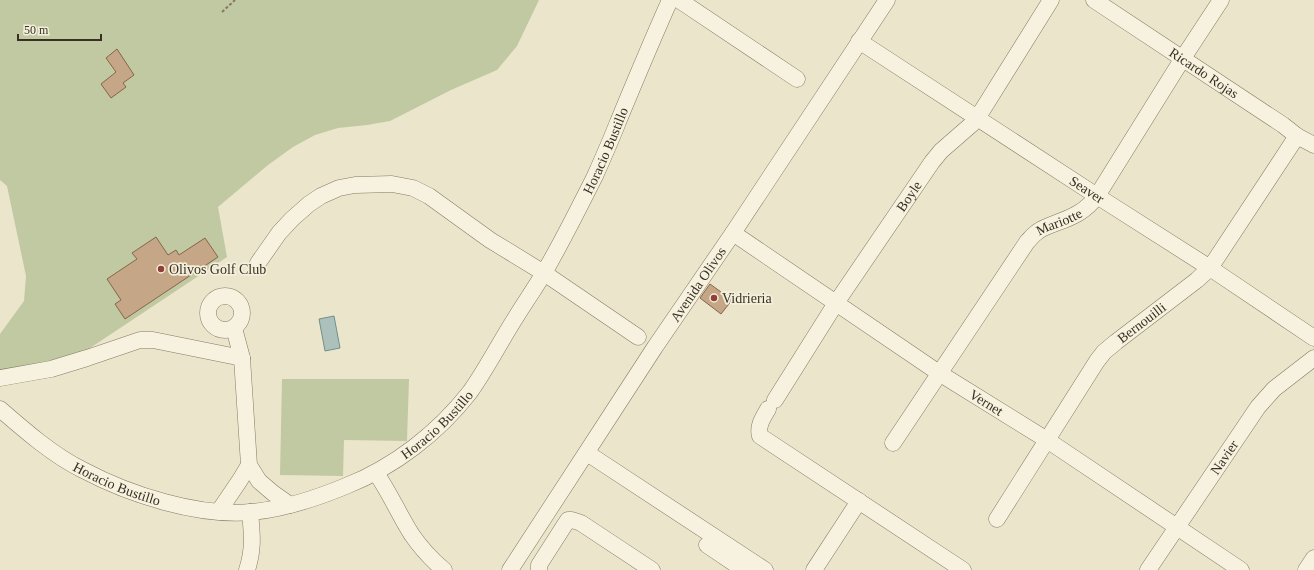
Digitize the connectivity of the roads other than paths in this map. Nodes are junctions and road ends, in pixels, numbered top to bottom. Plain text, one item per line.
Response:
1 (670, 0) edge
2 (679, 0) edge
3 (886, 0) edge
4 (1051, 0) edge
5 (1094, 0) edge
6 (1221, 0) edge
7 (860, 42) junction
8 (1183, 58) junction
9 (797, 79) dead end
10 (976, 117) junction
11 (1297, 136) junction
12 (1314, 145) edge
13 (1097, 196) junction
14 (732, 233) junction
15 (258, 262) dead end
16 (1210, 268) junction
17 (544, 273) junction
18 (836, 303) junction
19 (234, 328) dead end
20 (638, 337) dead end
21 (1314, 338) edge
22 (242, 358) junction
23 (1314, 358) edge
24 (940, 373) junction
25 (0, 378) edge
26 (0, 409) edge
27 (1047, 440) junction
28 (893, 443) dead end
29 (584, 457) junction
30 (249, 465) junction
31 (376, 473) junction
32 (859, 502) junction
33 (290, 505) junction
34 (218, 511) junction
35 (250, 512) junction
36 (997, 519) dead end
37 (1176, 528) junction
38 (706, 537) junction
39 (1314, 558) edge
40 (247, 570) edge
41 (444, 570) edge
42 (510, 570) edge
43 (539, 570) edge
44 (652, 570) edge
45 (744, 570) edge
46 (765, 570) edge
47 (814, 570) edge
48 (963, 570) edge
49 (1148, 570) edge
50 (1241, 570) edge
51 (1306, 570) edge

1 - 17 street, Horacio Bustillo
2 - 9 street
3 - 7 street, Avenida Olivos
4 - 10 street, Boyle
5 - 8 street, Ricardo Rojas
6 - 8 street, Mariotte
7 - 10 street, Seaver
7 - 14 street, Avenida Olivos
8 - 11 street, Ricardo Rojas
8 - 13 street, Mariotte
10 - 13 street, Seaver
10 - 18 street, Boyle
11 - 12 street, Ricardo Rojas
11 - 16 street, Bernouilli
13 - 16 street, Seaver
13 - 24 street, Mariotte
14 - 18 street, Vernet
14 - 29 street, Avenida Olivos
15 - 17 street
16 - 21 street, Seaver
16 - 27 street, Bernouilli
17 - 20 street
17 - 31 street, Horacio Bustillo
18 - 24 street, Vernet
18 - 32 street, Boyle
19 - 22 street
22 - 25 street
22 - 30 street
23 - 37 street, Navier
24 - 27 street, Vernet
24 - 28 street, Mariotte
26 - 34 street, Horacio Bustillo
27 - 36 street, Bernouilli
27 - 37 street, Vernet
29 - 38 street
29 - 42 street, Avenida Olivos
30 - 33 street
30 - 34 street
31 - 33 street, Horacio Bustillo
31 - 41 street
32 - 47 street
32 - 48 street
33 - 35 street, Horacio Bustillo
34 - 35 street, Horacio Bustillo
35 - 40 street
37 - 49 street, Navier
37 - 50 street, Vernet
38 - 45 street
38 - 46 street
39 - 51 street
43 - 44 street

